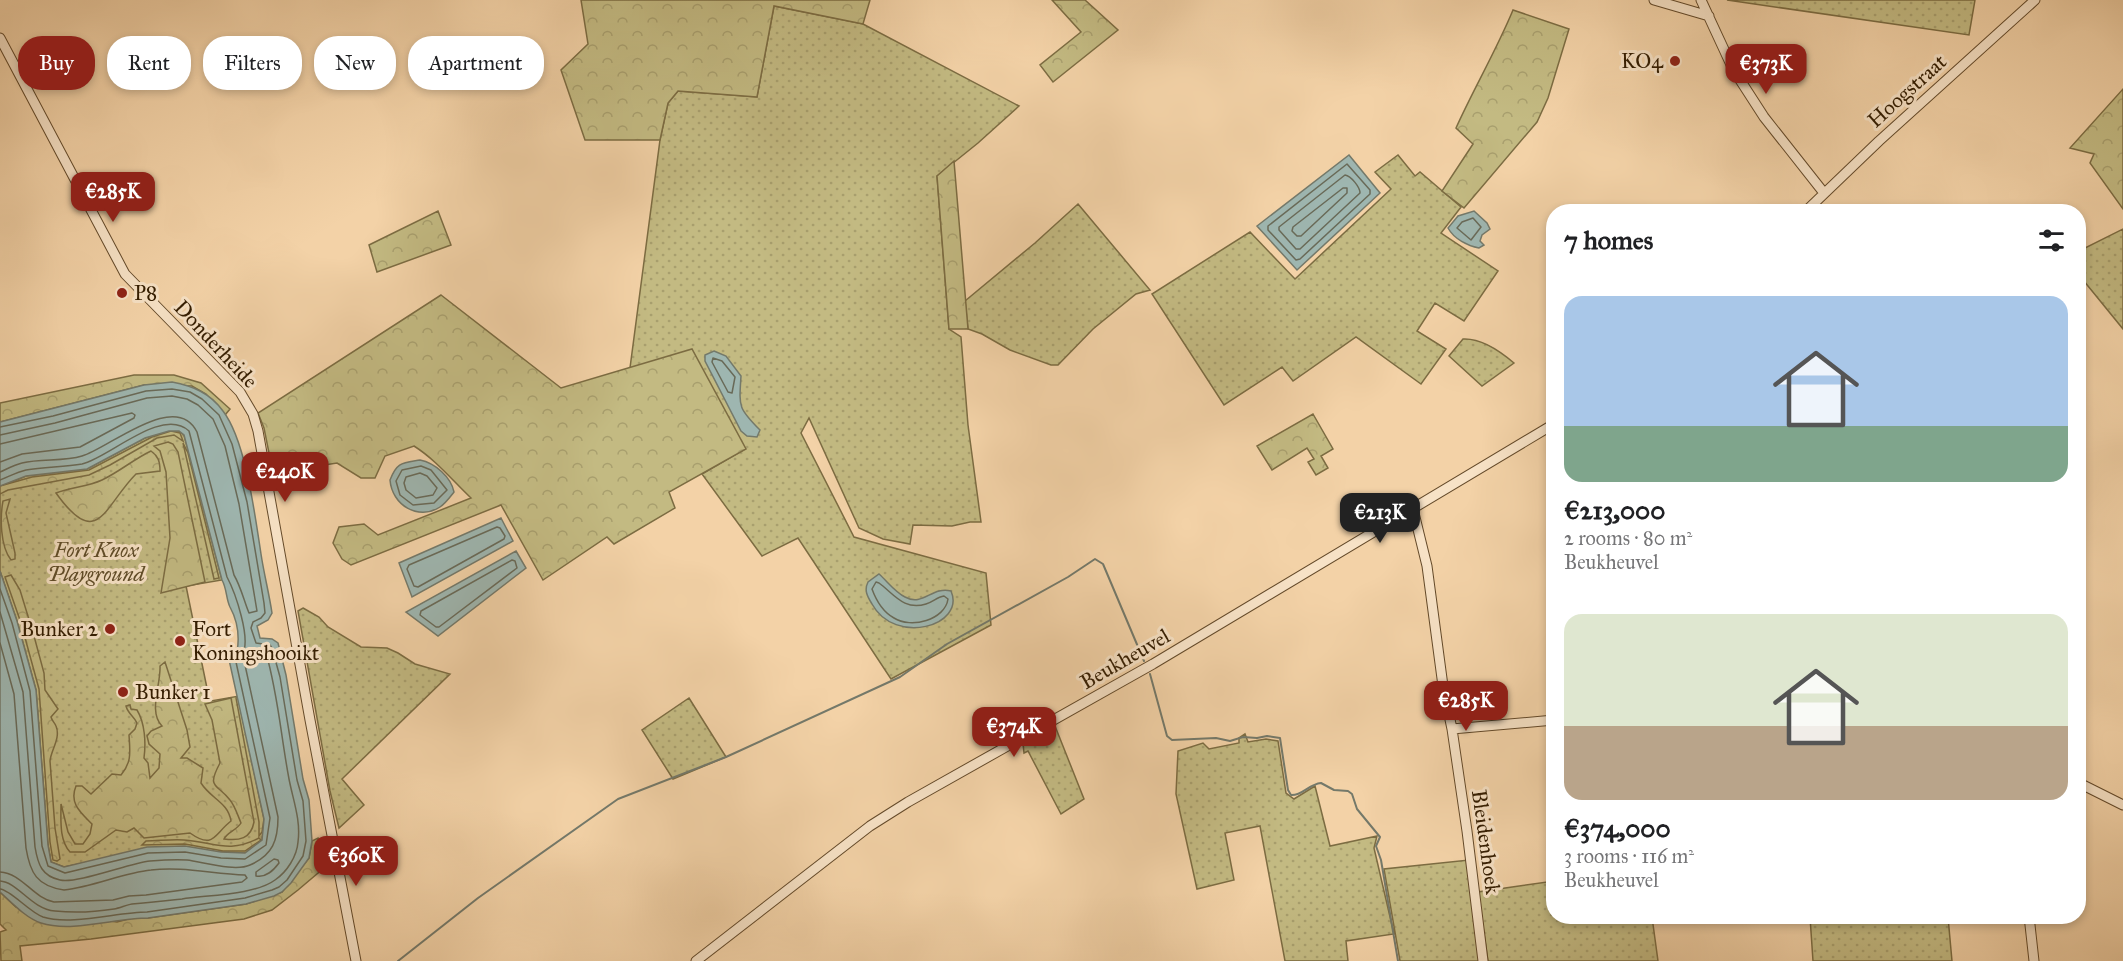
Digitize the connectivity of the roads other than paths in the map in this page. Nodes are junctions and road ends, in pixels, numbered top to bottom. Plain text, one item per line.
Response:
1 (1654, 0) edge
2 (1701, 0) edge
3 (2035, 0) edge
4 (1708, 16) junction
5 (0, 38) edge
6 (1824, 193) junction
7 (1813, 204) edge
8 (1546, 429) edge
9 (1413, 509) junction
10 (1546, 721) edge
11 (1452, 729) junction
12 (2086, 786) edge
13 (2123, 805) edge
14 (2031, 924) edge
15 (356, 961) edge
16 (696, 961) edge
17 (1482, 961) edge
18 (2034, 961) edge

1 - 4 street
2 - 4 street
3 - 6 street, Hoogstraat
4 - 6 street
5 - 15 street, Donderheide
6 - 7 street, Hoogstraat
8 - 9 street, Beukheuvel
9 - 11 street, Bleidenhoek
9 - 16 street, Beukheuvel
10 - 11 street
11 - 17 street, Bleidenhoek
12 - 13 street
14 - 18 street

